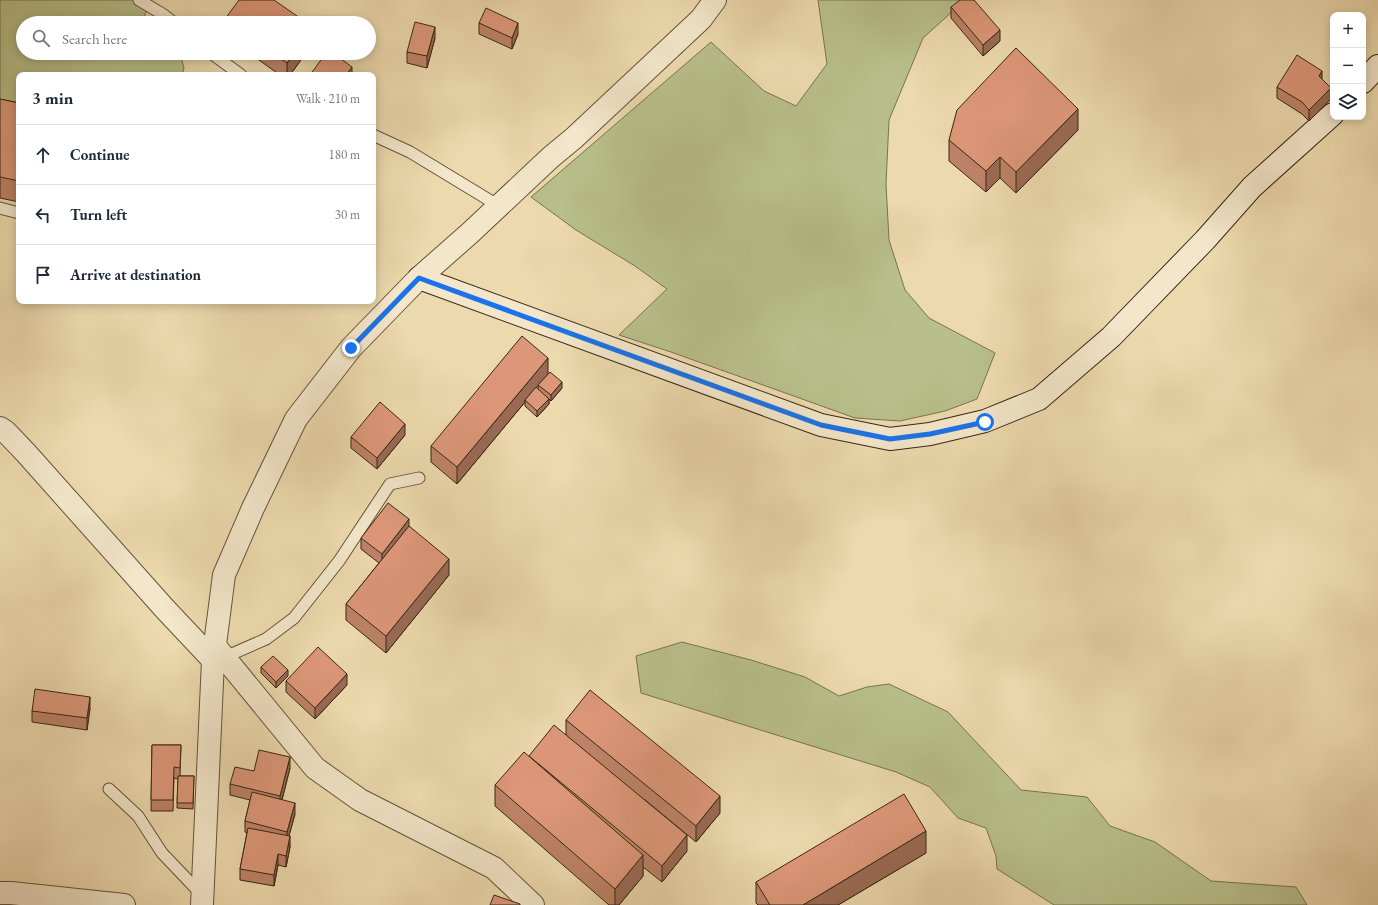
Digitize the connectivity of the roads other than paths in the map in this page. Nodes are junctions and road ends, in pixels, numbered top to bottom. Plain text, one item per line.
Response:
1 (139, 0) edge
2 (714, 0) edge
3 (165, 16) edge
4 (220, 60) edge
5 (1378, 66) edge
6 (236, 72) edge
7 (1366, 79) edge
8 (1330, 117) edge
9 (376, 136) edge
10 (498, 206) junction
11 (0, 208) edge
12 (16, 212) edge
13 (419, 278) junction
14 (0, 428) edge
15 (419, 478) dead end
16 (218, 654) junction
17 (109, 789) dead end
18 (0, 893) edge
19 (202, 900) edge
20 (124, 905) edge
21 (533, 905) edge

1 - 3 lane
2 - 10 street
4 - 6 lane
5 - 7 street
8 - 13 street
9 - 10 lane
10 - 13 street
11 - 12 lane
13 - 16 street
14 - 16 street
15 - 16 lane
16 - 19 street
16 - 21 street
17 - 19 lane
18 - 20 street

